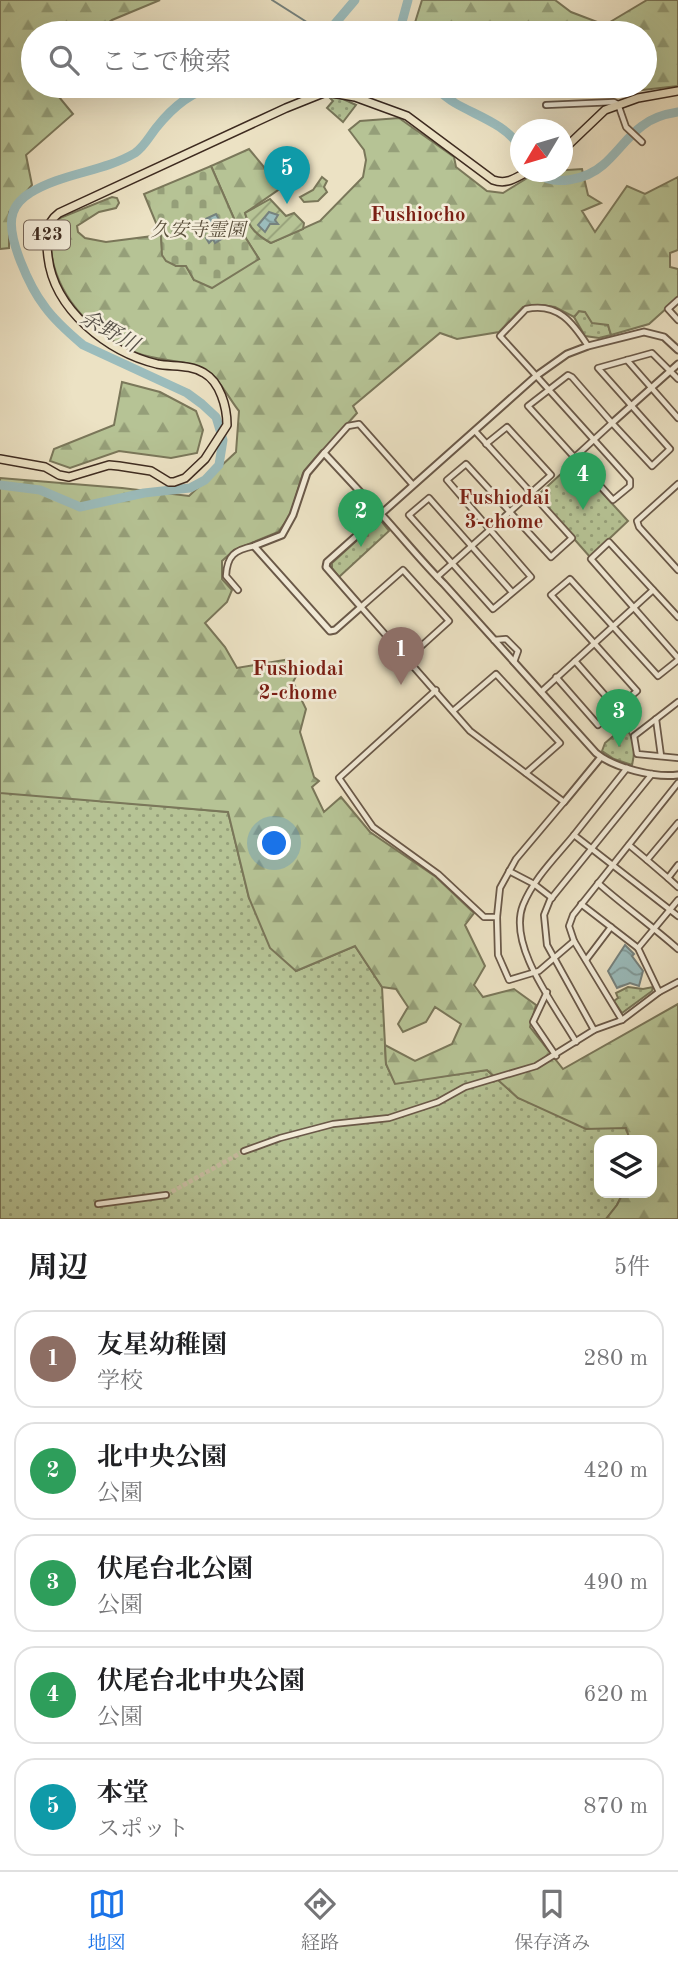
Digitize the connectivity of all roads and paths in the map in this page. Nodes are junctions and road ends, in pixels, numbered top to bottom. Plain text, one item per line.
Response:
1 (678, 91) edge
2 (657, 94) edge
3 (311, 98) edge
4 (358, 98) edge
5 (640, 98) edge
6 (618, 104) junction
7 (546, 105) dead end
8 (573, 140) edge
9 (642, 142) dead end
10 (510, 181) edge
11 (678, 300) edge
12 (678, 320) edge
13 (588, 346) junction
14 (678, 349) edge
15 (627, 360) junction
16 (678, 364) edge
17 (671, 370) junction
18 (536, 376) junction
19 (678, 379) edge
20 (652, 388) junction
21 (548, 389) junction
22 (632, 406) junction
23 (678, 418) edge
24 (612, 423) junction
25 (475, 431) junction
26 (594, 440) junction
27 (486, 444) junction
28 (324, 453) junction
29 (575, 457) junction
30 (0, 459) edge
31 (413, 485) junction
32 (677, 487) edge
33 (530, 493) junction
34 (510, 512) junction
35 (381, 514) junction
36 (491, 529) junction
37 (254, 546) junction
38 (472, 546) junction
39 (453, 563) junction
40 (678, 570) edge
41 (438, 577) junction
42 (238, 590) dead end
43 (653, 590) junction
44 (512, 592) junction
45 (360, 607) junction
46 (634, 607) junction
47 (678, 617) edge
48 (613, 626) junction
49 (494, 640) junction
50 (594, 644) junction
51 (407, 659) junction
52 (678, 659) edge
53 (575, 661) junction
54 (514, 662) junction
55 (556, 677) junction
56 (436, 690) junction
57 (541, 692) junction
58 (678, 702) edge
59 (617, 709) junction
60 (453, 711) junction
61 (656, 719) junction
62 (661, 756) junction
63 (601, 757) junction
64 (678, 758) edge
65 (627, 768) junction
66 (526, 773) junction
67 (653, 773) junction
68 (678, 775) edge
69 (678, 783) edge
70 (564, 802) junction
71 (678, 823) edge
72 (574, 835) junction
73 (629, 845) junction
74 (592, 849) junction
75 (647, 860) junction
76 (612, 865) junction
77 (678, 865) edge
78 (509, 871) junction
79 (668, 878) junction
80 (598, 883) junction
81 (534, 884) junction
82 (678, 887) edge
83 (552, 898) junction
84 (678, 900) edge
85 (581, 904) junction
86 (670, 910) junction
87 (678, 916) edge
88 (497, 917) junction
89 (611, 927) junction
90 (654, 928) junction
91 (574, 941) junction
92 (638, 948) junction
93 (678, 949) edge
94 (554, 958) junction
95 (585, 960) junction
96 (535, 972) junction
97 (678, 982) edge
98 (547, 992) junction
99 (659, 992) junction
100 (622, 1020) junction
101 (594, 1030) junction
102 (576, 1042) junction
103 (556, 1056) junction
104 (244, 1151) tunnel mouth
105 (166, 1195) tunnel mouth
106 (98, 1204) dead end

1 - 2 highway
3 - 30 highway, 423
4 - 10 highway, 423
5 - 6 highway
6 - 7 street
6 - 8 highway
6 - 9 street
11 - 12 street
13 - 14 street
13 - 18 street
13 - 18 street
15 - 17 street
15 - 20 street
15 - 22 street
16 - 17 street
17 - 19 street
17 - 20 street
18 - 21 street
18 - 25 street
20 - 22 street
20 - 23 street
21 - 24 street
21 - 26 street
21 - 29 street
22 - 24 street
22 - 24 street
24 - 26 street
25 - 27 street
25 - 31 street
26 - 29 street
26 - 29 street
27 - 33 street
27 - 33 street
28 - 31 street
28 - 35 street
28 - 37 street
31 - 35 street
32 - 40 street
33 - 34 street
33 - 34 street
34 - 36 street
34 - 36 street
35 - 41 street
35 - 45 street
36 - 38 street
36 - 44 street
37 - 42 street
37 - 45 street
38 - 39 street
38 - 39 street
38 - 44 street
39 - 41 street
39 - 44 street
41 - 49 street
43 - 46 street
43 - 46 street
43 - 47 street
45 - 51 street
45 - 51 street
46 - 48 street
46 - 52 street
48 - 50 street
48 - 50 street
48 - 52 street
49 - 54 street
49 - 54 street
50 - 53 street
50 - 59 street
51 - 56 street
53 - 55 street
53 - 59 street
54 - 57 street
55 - 57 street
55 - 59 street
56 - 60 street
56 - 88 street
57 - 63 street
58 - 61 street
60 - 66 street
60 - 66 street
61 - 62 street
61 - 62 street
62 - 64 street
63 - 65 street
63 - 70 street
65 - 67 street
65 - 72 street
66 - 70 street
67 - 68 street
67 - 74 street
69 - 73 street
70 - 78 street
71 - 75 street
72 - 74 street
72 - 81 street
73 - 75 street
73 - 76 street
74 - 76 street
74 - 83 street
75 - 79 street
76 - 80 street
76 - 86 street
77 - 79 street
78 - 81 street
78 - 88 street
79 - 82 street
80 - 85 street
80 - 90 street
81 - 83 street
81 - 96 street
83 - 94 street
84 - 86 street
85 - 89 street
85 - 91 street
86 - 87 street
86 - 90 street
88 - 96 street
89 - 92 street
89 - 95 street
90 - 92 street
90 - 93 street
91 - 94 street
91 - 95 street
92 - 99 street
94 - 96 street
94 - 101 street
95 - 100 street
96 - 98 street
97 - 99 street
98 - 102 street
98 - 103 street
99 - 100 street
100 - 101 street
101 - 102 street
102 - 103 street
103 - 104 street
105 - 106 street

